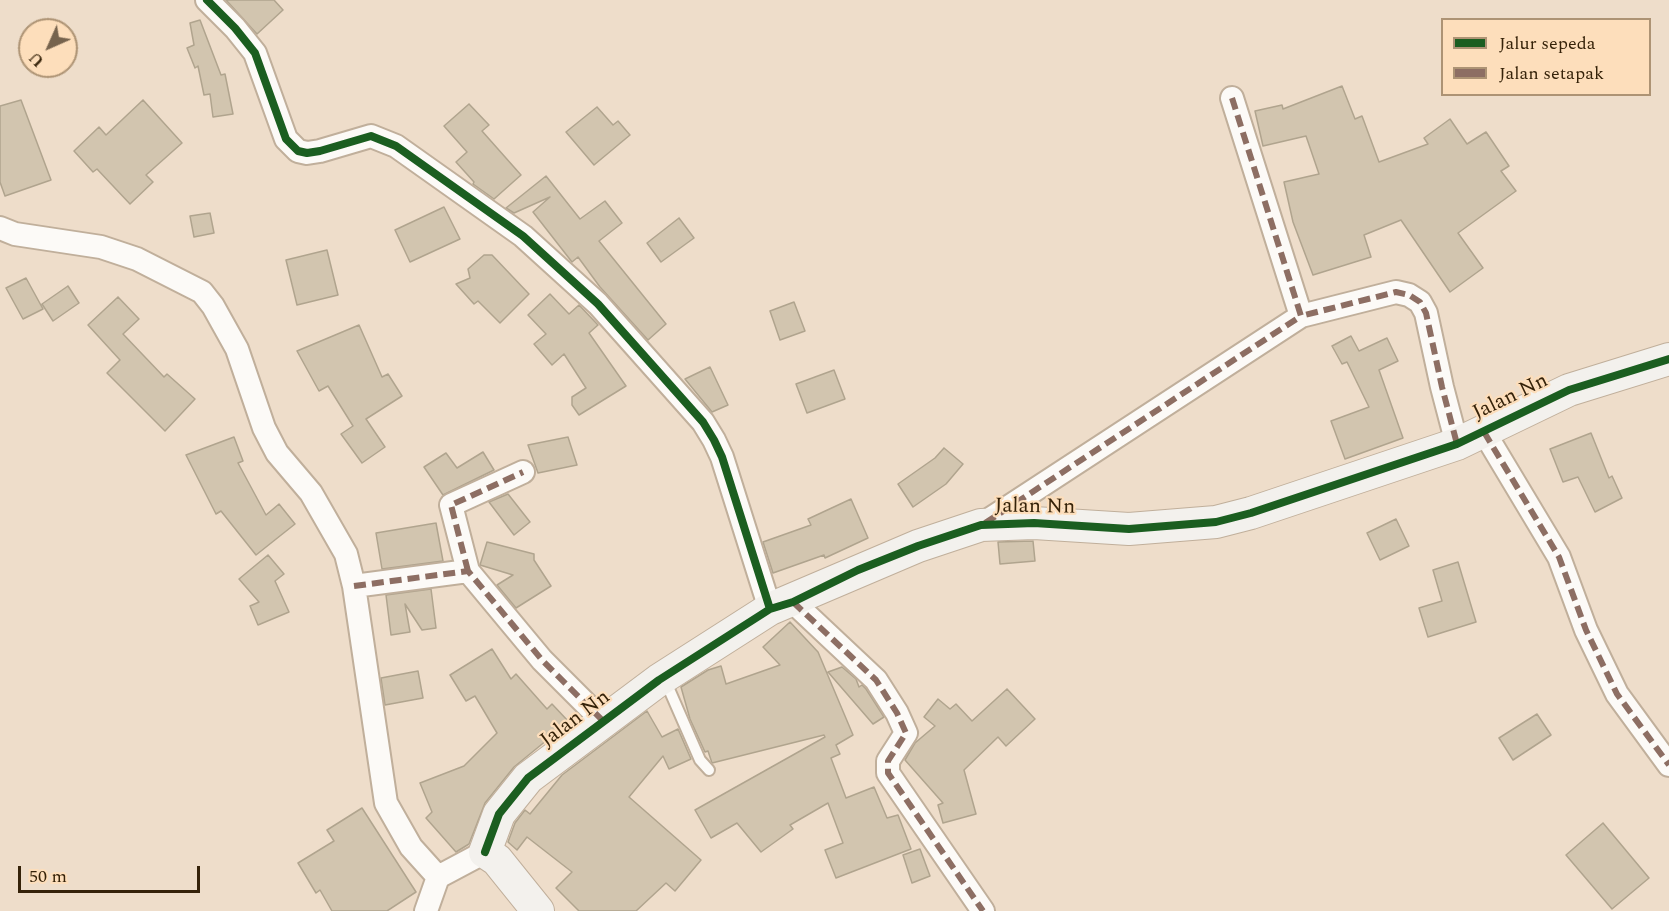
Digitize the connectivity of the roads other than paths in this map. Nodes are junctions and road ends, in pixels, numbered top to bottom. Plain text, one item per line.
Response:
1 (207, 0) edge
2 (1233, 98) dead end
3 (5, 236) edge
4 (1301, 316) junction
5 (1669, 359) edge
6 (1471, 438) junction
7 (523, 472) dead end
8 (981, 525) junction
9 (468, 571) junction
10 (354, 586) junction
11 (781, 605) junction
12 (664, 677) junction
13 (604, 722) junction
14 (1669, 765) edge
15 (709, 770) dead end
16 (485, 852) junction
17 (438, 877) junction
18 (426, 911) edge
19 (538, 911) edge
20 (983, 911) edge

1 - 11 street
2 - 4 street
3 - 10 street
4 - 6 street
4 - 8 street
5 - 6 street, Jalan Nn
6 - 8 street, Jalan Nn
6 - 14 street
7 - 9 street
8 - 11 street, Jalan Nn
9 - 10 street
9 - 13 street
10 - 17 street
11 - 12 street, Jalan Nn
11 - 20 street
12 - 13 street, Jalan Nn
12 - 15 lane
13 - 16 street, Jalan Nn
16 - 17 street
16 - 19 street
17 - 18 street

